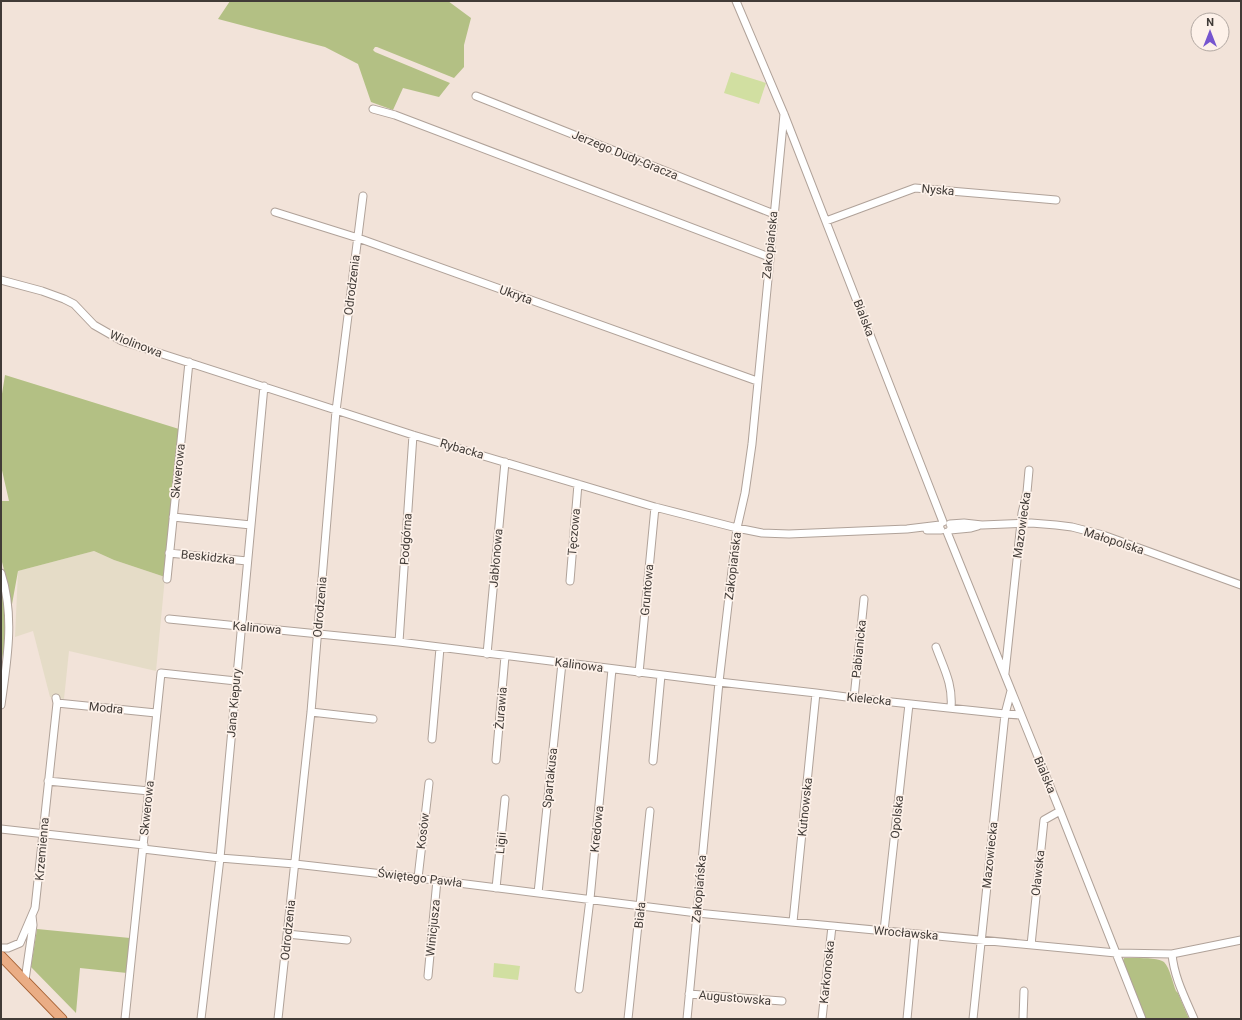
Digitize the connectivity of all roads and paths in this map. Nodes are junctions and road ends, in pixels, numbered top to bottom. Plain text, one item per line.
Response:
1 (736, 1) edge
2 (476, 96) dead end
3 (373, 109) dead end
4 (784, 114) junction
5 (363, 196) dead end
6 (1056, 200) dead end
7 (275, 212) dead end
8 (774, 214) junction
9 (826, 222) junction
10 (358, 238) junction
11 (769, 257) junction
12 (1, 280) edge
13 (189, 362) junction
14 (757, 381) junction
15 (264, 386) junction
16 (336, 411) junction
17 (413, 436) junction
18 (505, 462) junction
19 (1029, 470) dead end
20 (578, 484) junction
21 (655, 507) junction
22 (173, 517) junction
23 (1021, 523) junction
24 (251, 525) junction
25 (945, 527) junction
26 (737, 528) junction
27 (169, 553) junction
28 (247, 561) junction
29 (1, 573) edge
30 (167, 579) dead end
31 (570, 581) dead end
32 (1241, 585) edge
33 (864, 599) dead end
34 (169, 619) dead end
35 (242, 626) junction
36 (318, 633) junction
37 (399, 642) junction
38 (936, 647) dead end
39 (440, 648) junction
40 (487, 654) junction
41 (505, 656) junction
42 (562, 663) junction
43 (612, 669) junction
44 (639, 673) junction
45 (661, 675) junction
46 (1004, 675) junction
47 (236, 681) junction
48 (719, 682) junction
49 (1011, 691) junction
50 (816, 693) junction
51 (854, 698) junction
52 (56, 701) joint
53 (909, 704) junction
54 (1, 705) edge
55 (951, 708) junction
56 (311, 712) junction
57 (156, 713) junction
58 (1006, 714) junction
59 (1020, 715) junction
60 (373, 719) dead end
61 (432, 739) dead end
62 (496, 760) dead end
63 (653, 761) dead end
64 (48, 781) junction
65 (429, 783) dead end
66 (149, 791) junction
67 (505, 799) dead end
68 (1060, 811) junction
69 (650, 812) dead end
70 (1, 829) edge
71 (43, 835) junction
72 (143, 847) junction
73 (220, 858) junction
74 (295, 864) junction
75 (418, 878) junction
76 (437, 880) junction
77 (496, 888) junction
78 (538, 893) junction
79 (590, 899) junction
80 (641, 906) junction
81 (697, 913) junction
82 (32, 916) junction
83 (793, 922) junction
84 (832, 926) junction
85 (884, 931) junction
86 (287, 934) junction
87 (914, 934) junction
88 (347, 940) dead end
89 (981, 940) junction
90 (1241, 940) edge
91 (1031, 945) junction
92 (1, 948) edge
93 (1116, 953) junction
94 (1172, 954) junction
95 (1, 956) edge
96 (428, 976) dead end
97 (25, 980) junction
98 (579, 989) dead end
99 (1024, 991) dead end
100 (689, 994) junction
101 (782, 1001) dead end
102 (62, 1019) edge
103 (125, 1019) edge
104 (202, 1019) edge
105 (278, 1019) edge
106 (628, 1019) edge
107 (687, 1019) edge
108 (822, 1019) edge
109 (907, 1019) edge
110 (973, 1019) edge
111 (1023, 1019) edge
112 (1142, 1019) edge
113 (1194, 1019) edge

1 - 4 street, Bialska
2 - 8 street, Jerzego Dudy-Gracza
3 - 11 street
4 - 8 street, Zakopiańska
4 - 9 street, Bialska
5 - 10 street, Odrodzenia
6 - 9 street, Nyska
7 - 10 street, Ukryta
8 - 11 street, Zakopiańska
9 - 25 street, Bialska
10 - 14 street, Ukryta
10 - 16 street, Odrodzenia
11 - 14 street, Zakopiańska
12 - 13 street, Wiolinowa
13 - 15 street, Rybacka
13 - 22 street, Skwerowa
14 - 26 street, Zakopiańska
15 - 16 street, Rybacka
15 - 24 street, Jana Kiepury
16 - 17 street, Rybacka
16 - 36 street, Odrodzenia
17 - 18 street, Rybacka
17 - 37 street, Podgórna
18 - 20 street, Rybacka
18 - 40 street, Jabłonowa
19 - 23 street, Mazowiecka
20 - 21 street, Rybacka
20 - 31 street, Tęczowa
21 - 26 street, Rybacka
21 - 44 street, Gruntowa
22 - 24 street
22 - 27 street, Skwerowa
23 - 25 street, Małopolska
23 - 32 street, Małopolska
23 - 46 street, Mazowiecka
24 - 28 street, Jana Kiepury
25 - 26 street, Małopolska
25 - 46 street, Bialska
26 - 48 street, Zakopiańska
27 - 28 street, Beskidzka
27 - 30 street, Skwerowa
28 - 35 street, Jana Kiepury
29 - 54 street
33 - 51 street, Pabianicka
34 - 35 street, Kalinowa
35 - 36 street, Kalinowa
35 - 47 street, Jana Kiepury
36 - 37 street, Kalinowa
36 - 56 street, Odrodzenia
37 - 39 street, Kalinowa
38 - 55 street
39 - 40 street, Kalinowa
39 - 61 street
40 - 41 street, Kalinowa
41 - 42 street, Kalinowa
41 - 62 street, Żurawia
42 - 43 street, Kalinowa
42 - 78 street, Spartakusa
43 - 44 street, Kalinowa
43 - 79 street, Kredowa
44 - 45 street, Kalinowa
45 - 48 street, Kalinowa
45 - 63 street
46 - 49 street, Bialska
47 - 57 street, Skwerowa
47 - 73 street, Jana Kiepury
48 - 50 street, Kielecka
48 - 81 street, Zakopiańska
49 - 58 street, Mazowiecka
49 - 59 street, Bialska
50 - 51 street, Kielecka
50 - 83 street, Kutnowska
51 - 53 street, Kielecka
52 - 57 street, Modra
52 - 64 street, Krzemienna
53 - 55 street, Kielecka
53 - 85 street, Opolska
55 - 58 street, Kielecka
56 - 60 street
56 - 74 street, Odrodzenia
57 - 66 street, Skwerowa
58 - 59 street, Kielecka
58 - 89 street, Mazowiecka
59 - 68 street, Bialska
64 - 66 street
64 - 71 street, Krzemienna
65 - 75 street, Kosów
66 - 72 street, Skwerowa
67 - 77 street, Ligii
68 - 91 street, Oławska
68 - 93 street, Bialska
69 - 80 street, Biała
70 - 71 street, Świętego Pawła
71 - 72 street, Świętego Pawła
71 - 82 street, Krzemienna
72 - 73 street, Świętego Pawła
72 - 103 street, Skwerowa
73 - 74 street, Świętego Pawła
73 - 104 street, Jana Kiepury
74 - 75 street, Świętego Pawła
74 - 86 street, Odrodzenia
75 - 76 street, Świętego Pawła
76 - 77 street, Świętego Pawła
76 - 96 street, Winicjusza
77 - 78 street, Świętego Pawła
78 - 79 street, Świętego Pawła
79 - 80 street, Świętego Pawła
79 - 98 street, Kredowa
80 - 81 street, Świętego Pawła
80 - 106 street, Biała
81 - 83 street, Wrocławska
81 - 100 street, Zakopiańska
82 - 92 street, Krzemienna
82 - 97 street, Krzemienna
83 - 84 street, Wrocławska
84 - 85 street, Wrocławska
84 - 108 street, Karkonoska
85 - 87 street, Wrocławska
86 - 88 street
86 - 105 street, Odrodzenia
87 - 89 street, Wrocławska
87 - 109 street
89 - 91 street, Wrocławska
89 - 110 street, Mazowiecka
90 - 94 street, Wrocławska
91 - 93 street, Wrocławska
93 - 94 street, Wrocławska
93 - 112 street, Bialska
94 - 113 street
95 - 97 main road
97 - 102 main road
99 - 111 street
100 - 101 street, Augustowska
100 - 107 street, Zakopiańska

